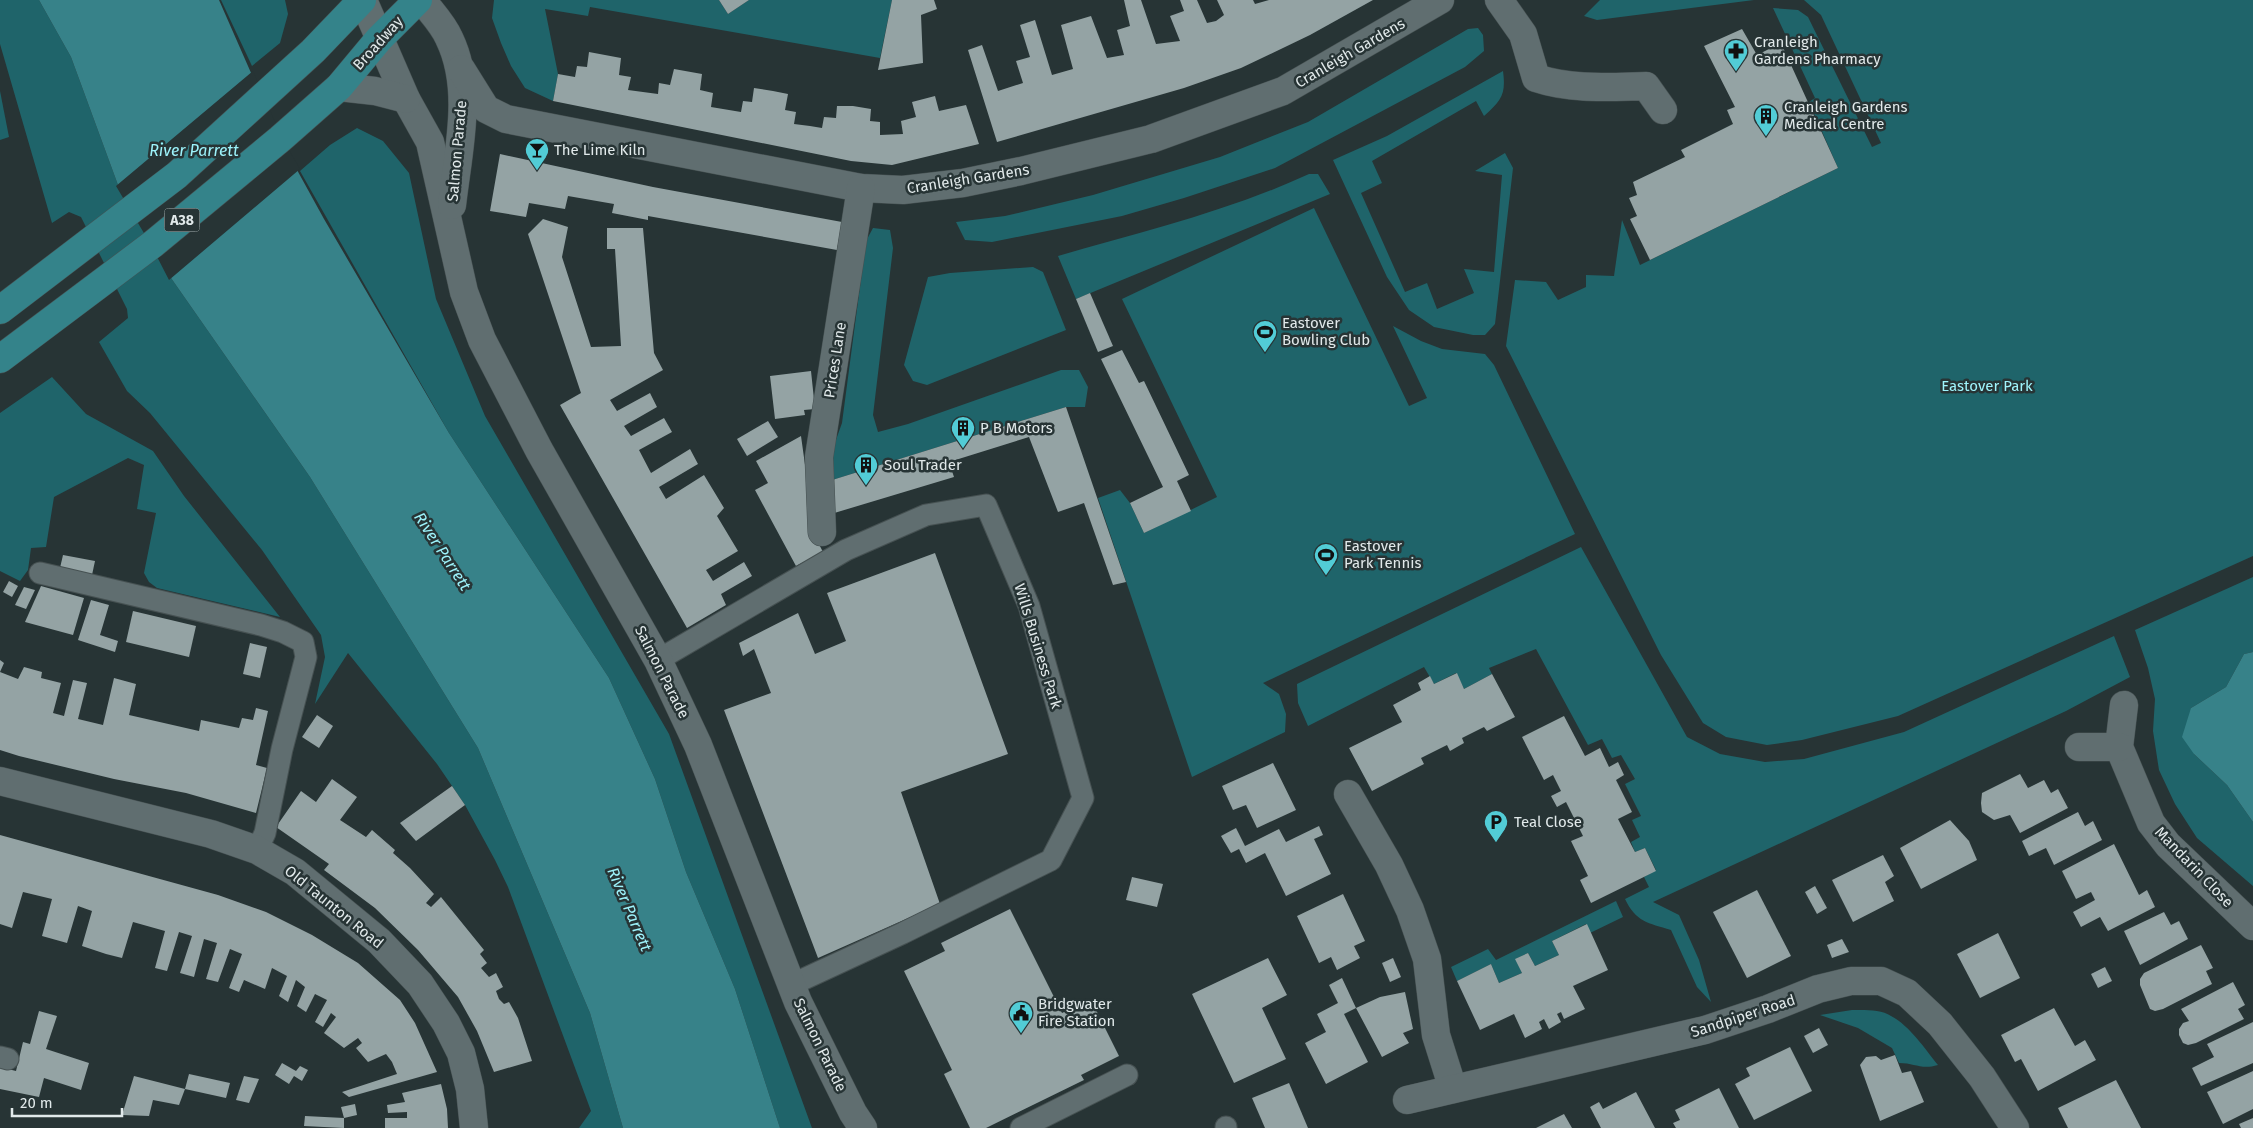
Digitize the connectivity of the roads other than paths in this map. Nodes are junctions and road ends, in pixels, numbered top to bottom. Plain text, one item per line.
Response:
1 (363, 0) edge
2 (418, 0) edge
3 (422, 0) edge
4 (1440, 0) edge
5 (1498, 0) edge
6 (379, 39) junction
7 (461, 69) junction
8 (339, 87) junction
9 (406, 99) junction
10 (1663, 110) dead end
11 (861, 188) junction
12 (450, 224) junction
13 (0, 310) edge
14 (10, 353) edge
15 (822, 532) dead end
16 (40, 573) dead end
17 (658, 660) junction
18 (2124, 705) dead end
19 (2079, 747) dead end
20 (2119, 747) junction
21 (0, 781) edge
22 (1348, 794) dead end
23 (257, 850) junction
24 (2253, 926) edge
25 (792, 985) junction
26 (1127, 1075) dead end
27 (1453, 1089) junction
28 (1407, 1100) dead end
29 (474, 1128) edge
30 (863, 1128) edge
31 (1021, 1128) edge
32 (2015, 1128) edge

1 - 6 street, Salmon Parade
1 - 13 main road, A38
2 - 6 main road, Broadway / A38
3 - 7 street, Salmon Parade
4 - 11 street, Cranleigh Gardens
5 - 10 street
6 - 8 main road, Broadway / A38
6 - 9 street, Salmon Parade
7 - 11 street, Cranleigh Gardens
7 - 12 street, Salmon Parade
8 - 9 street
8 - 14 main road, A38
9 - 12 street, Salmon Parade
11 - 15 street, Prices Lane
12 - 17 street, Salmon Parade
16 - 23 lane
17 - 25 street, Salmon Parade
17 - 25 lane, Wills Business Park
18 - 20 street
19 - 20 street
20 - 24 street, Mandarin Close
21 - 23 street, Old Taunton Road
22 - 27 street
23 - 29 street, Old Taunton Road
25 - 30 street, Salmon Parade
26 - 31 lane
27 - 28 street, Sandpiper Road
27 - 32 street, Sandpiper Road

